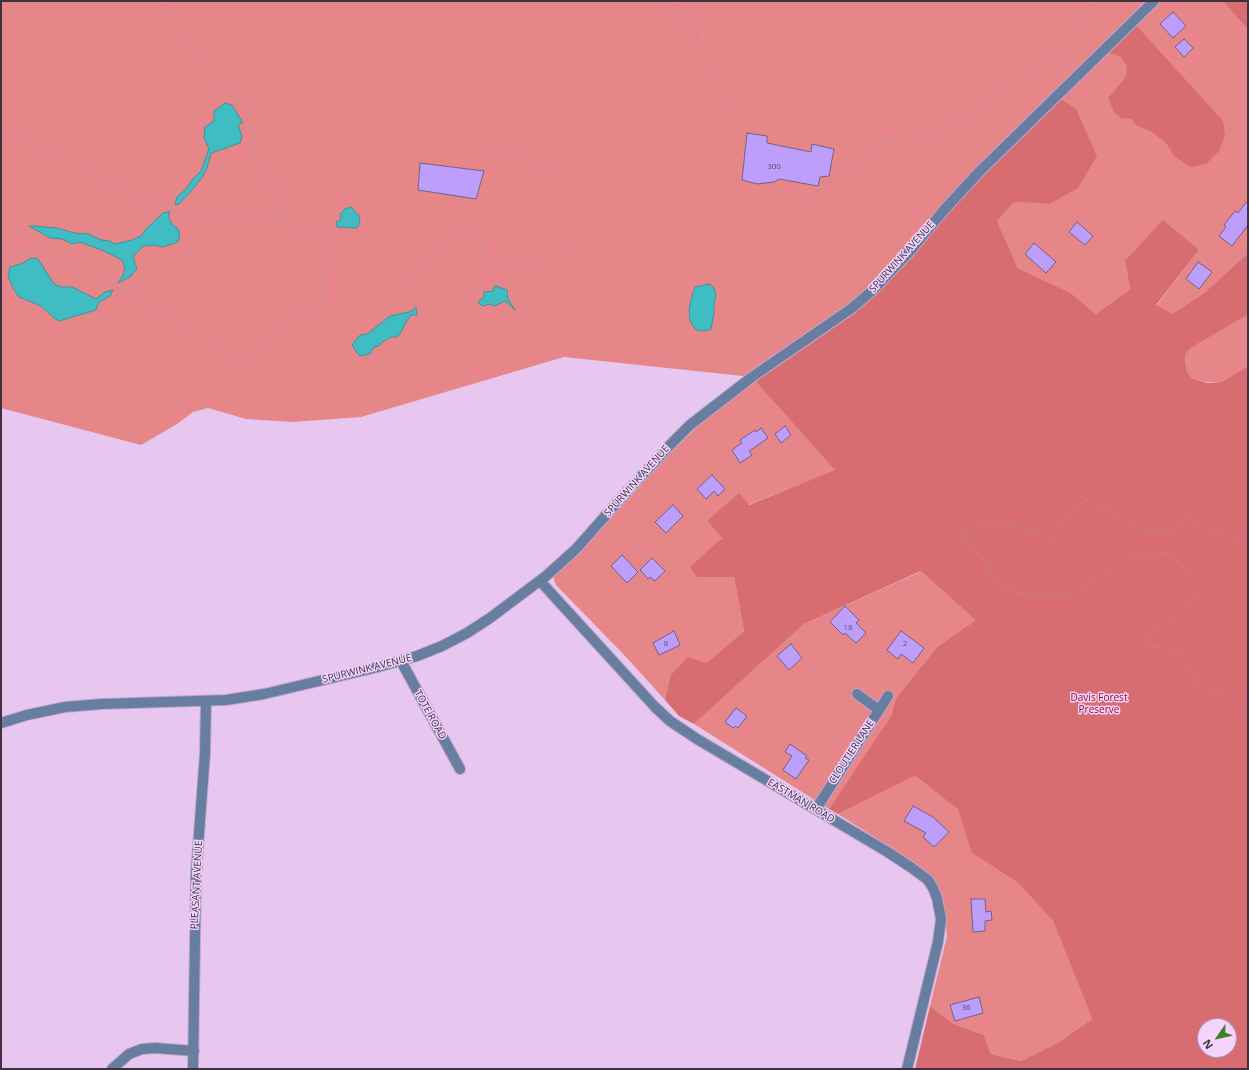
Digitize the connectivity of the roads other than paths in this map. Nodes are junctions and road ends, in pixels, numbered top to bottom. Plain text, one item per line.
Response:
1 (1154, 1) edge
2 (540, 581) junction
3 (401, 660) junction
4 (857, 694) dead end
5 (888, 696) dead end
6 (206, 701) junction
7 (879, 710) junction
8 (2, 721) edge
9 (460, 769) dead end
10 (816, 809) junction
11 (194, 1051) junction
12 (112, 1069) edge
13 (193, 1069) edge
14 (907, 1069) edge

1 - 2 street, SPURWINK AVENUE
2 - 3 street, SPURWINK AVENUE
2 - 10 street, EASTMAN ROAD
3 - 6 street, SPURWINK AVENUE
3 - 9 street, TOTE ROAD
4 - 7 street
5 - 7 street, CLOUTIER LANE
6 - 8 street, SPURWINK AVENUE
6 - 11 street, PLEASANT AVENUE
7 - 10 street, CLOUTIER LANE
10 - 14 street, EASTMAN ROAD
11 - 12 street
11 - 13 street, PLEASANT AVENUE

